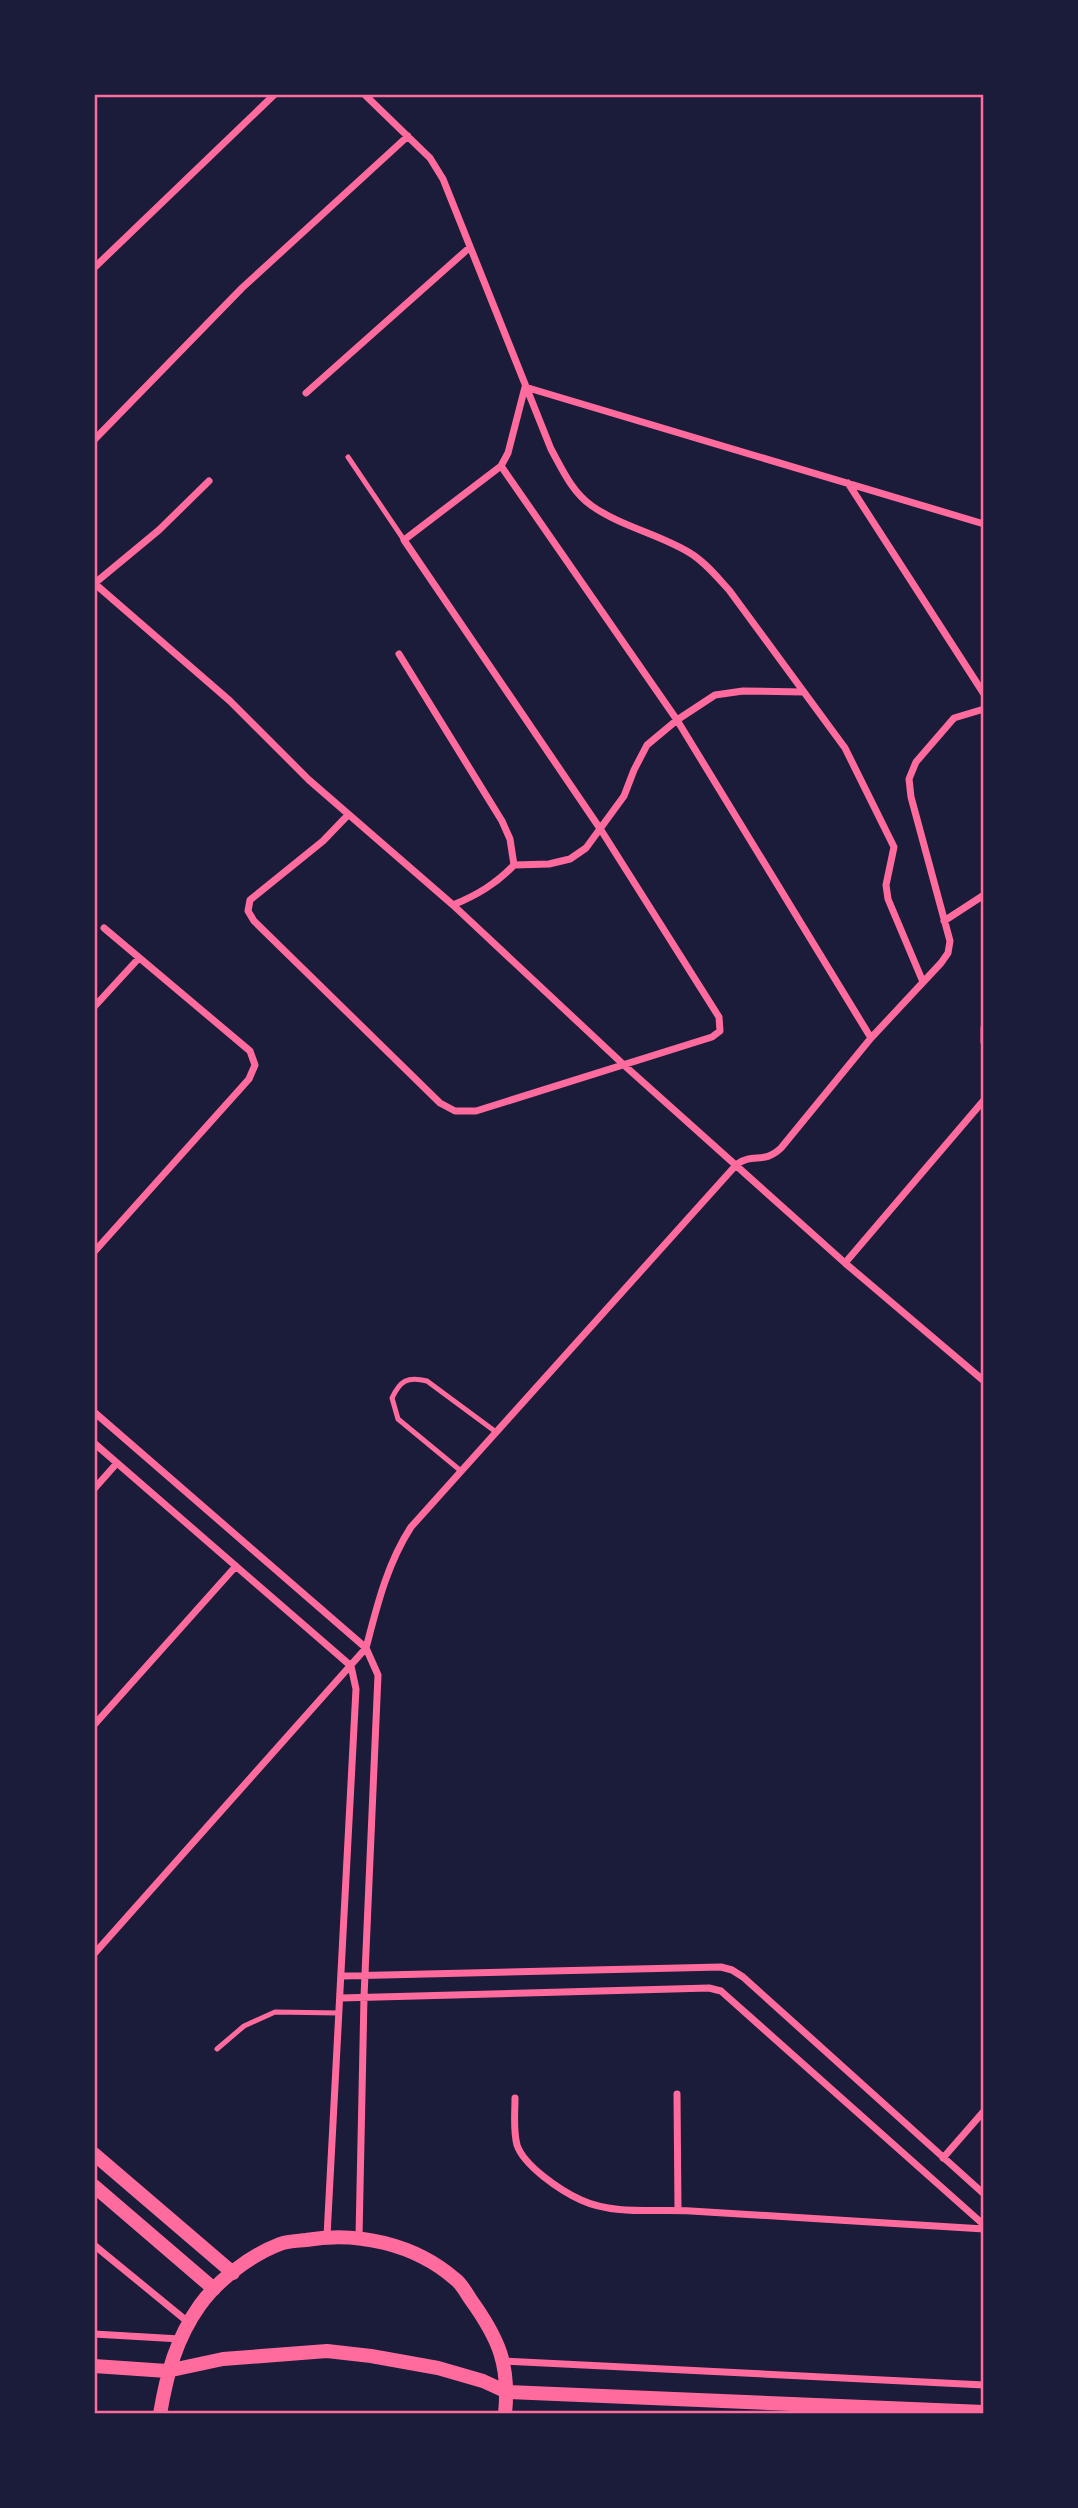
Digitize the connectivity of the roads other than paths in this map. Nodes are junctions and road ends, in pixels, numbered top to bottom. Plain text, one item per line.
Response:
1 (275, 94) edge
2 (364, 94) edge
3 (408, 136) junction
4 (469, 248) junction
5 (94, 268) edge
6 (525, 387) junction
7 (306, 393) dead end
8 (94, 440) edge
9 (348, 457) dead end
10 (502, 467) junction
11 (209, 481) dead end
12 (848, 483) junction
13 (984, 524) edge
14 (404, 540) junction
15 (95, 583) edge
16 (399, 654) dead end
17 (803, 692) junction
18 (984, 694) edge
19 (984, 709) edge
20 (677, 720) junction
21 (348, 815) junction
22 (601, 830) junction
23 (514, 865) junction
24 (984, 895) edge
25 (453, 905) junction
26 (944, 921) junction
27 (104, 928) dead end
28 (139, 958) junction
29 (923, 982) junction
30 (94, 1007) edge
31 (984, 1028) edge
32 (871, 1038) junction
33 (984, 1042) edge
34 (625, 1066) junction
35 (984, 1100) edge
36 (737, 1164) junction
37 (94, 1252) edge
38 (845, 1263) junction
39 (984, 1381) edge
40 (94, 1412) edge
41 (496, 1432) junction
42 (94, 1443) edge
43 (117, 1462) junction
44 (461, 1472) junction
45 (94, 1489) edge
46 (236, 1566) junction
47 (366, 1648) junction
48 (351, 1666) junction
49 (94, 1725) edge
50 (94, 1954) edge
51 (367, 1975) junction
52 (342, 1976) junction
53 (364, 1997) junction
54 (341, 1998) junction
55 (339, 2013) junction
56 (217, 2049) dead end
57 (677, 2094) dead end
58 (515, 2098) dead end
59 (984, 2112) edge
60 (94, 2154) edge
61 (943, 2158) junction
62 (94, 2186) edge
63 (984, 2194) edge
64 (678, 2210) junction
65 (984, 2227) edge
66 (327, 2236) junction
67 (359, 2237) junction
68 (94, 2245) edge
69 (233, 2273) junction
70 (214, 2289) junction
71 (188, 2322) junction
72 (94, 2334) edge
73 (181, 2339) junction
74 (504, 2361) junction
75 (94, 2366) edge
76 (167, 2371) junction
77 (984, 2385) edge
78 (507, 2392) junction
79 (984, 2412) edge
80 (160, 2413) edge
81 (505, 2413) edge

1 - 5 street
2 - 3 street
3 - 4 street
3 - 8 street
4 - 6 street
4 - 7 street
6 - 10 street
6 - 12 street
6 - 17 street
9 - 14 lane
10 - 14 street
10 - 20 street
11 - 15 street
12 - 13 street
12 - 18 street
14 - 22 street
15 - 21 street
16 - 23 street
17 - 20 street
17 - 29 street
19 - 26 street
20 - 22 street
20 - 32 street
21 - 25 street
21 - 34 street
22 - 23 street
22 - 34 street
23 - 25 street
24 - 26 street
25 - 34 street
26 - 29 street
27 - 28 street
28 - 30 street
28 - 37 street
29 - 32 street
31 - 33 street
32 - 36 street
34 - 36 street
35 - 38 street
36 - 38 street
36 - 41 street
38 - 39 street
40 - 47 street
41 - 44 street
41 - 44 lane
42 - 43 street
43 - 45 street
43 - 46 street
44 - 47 street
46 - 48 street
46 - 49 street
47 - 48 street
47 - 51 street
48 - 50 street
48 - 52 street
51 - 52 street
51 - 53 street
51 - 61 street
52 - 54 street
53 - 54 street
53 - 65 street
53 - 67 street
54 - 55 street
55 - 56 lane
55 - 66 street
57 - 64 street
58 - 64 street
59 - 61 street
60 - 69 main road
61 - 63 street
62 - 70 main road
64 - 65 street
66 - 67 main road
66 - 69 main road
67 - 74 main road
68 - 71 street
69 - 70 main road
70 - 71 main road
71 - 73 main road
72 - 73 street
73 - 76 main road
74 - 77 street
74 - 78 main road
75 - 76 main road
76 - 78 main road
76 - 80 main road
78 - 79 main road
78 - 81 main road

